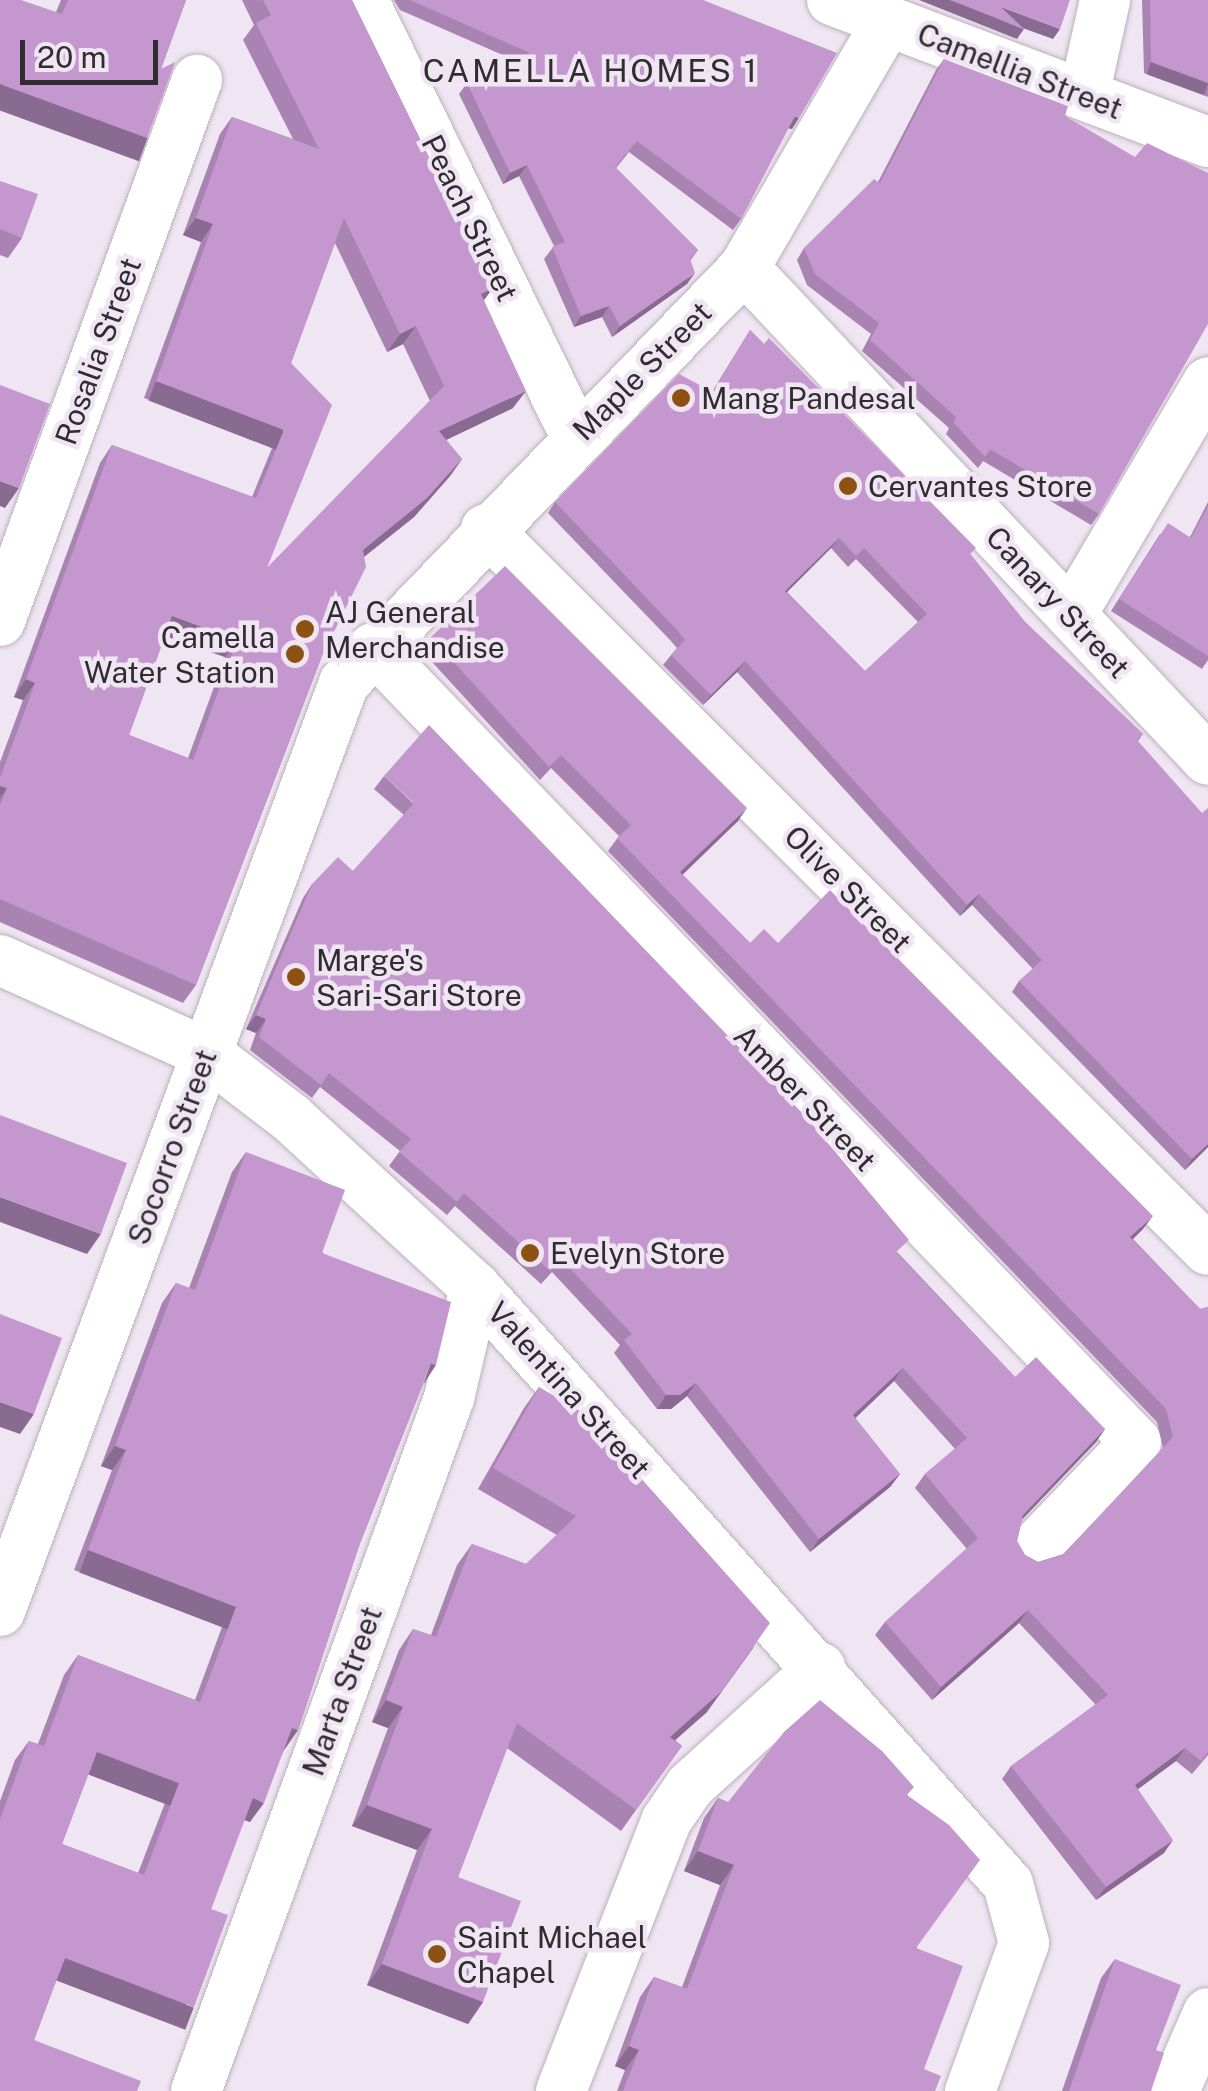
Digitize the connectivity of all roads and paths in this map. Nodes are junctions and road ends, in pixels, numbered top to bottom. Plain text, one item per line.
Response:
1 (363, 0) edge
2 (832, 0) edge
3 (1105, 0) edge
4 (888, 21) junction
5 (197, 80) dead end
6 (1084, 95) junction
7 (1208, 142) edge
8 (744, 268) junction
9 (1208, 382) edge
10 (576, 436) junction
11 (486, 529) junction
12 (1071, 616) junction
13 (0, 621) edge
14 (358, 666) junction
15 (1208, 760) edge
16 (0, 960) edge
17 (206, 1053) junction
18 (1199, 1224) edge
19 (475, 1287) junction
20 (1035, 1547) dead end
21 (0, 1611) edge
22 (820, 1668) junction
23 (1208, 2013) edge
24 (196, 2091) edge
25 (561, 2091) edge
26 (970, 2091) edge
27 (1174, 2091) edge

1 - 10 street, Peach Street
2 - 4 street, Camellia Street
3 - 6 street
4 - 6 street, Camellia Street
4 - 8 street, Maple Street
5 - 13 street, Rosalia Street
6 - 7 street, Camellia Street
8 - 10 street, Maple Street
8 - 12 street, Canary Street
9 - 12 street
10 - 11 street, Maple Street
11 - 14 street, Maple Street
11 - 18 street, Olive Street
12 - 15 street, Canary Street
14 - 17 street, Socorro Street
14 - 20 street, Amber Street
16 - 17 street, Valentina Street
17 - 19 street, Valentina Street
17 - 21 street, Socorro Street
19 - 22 street, Valentina Street
19 - 24 street, Marta Street
22 - 25 street
22 - 26 street, Valentina Street
23 - 27 street

